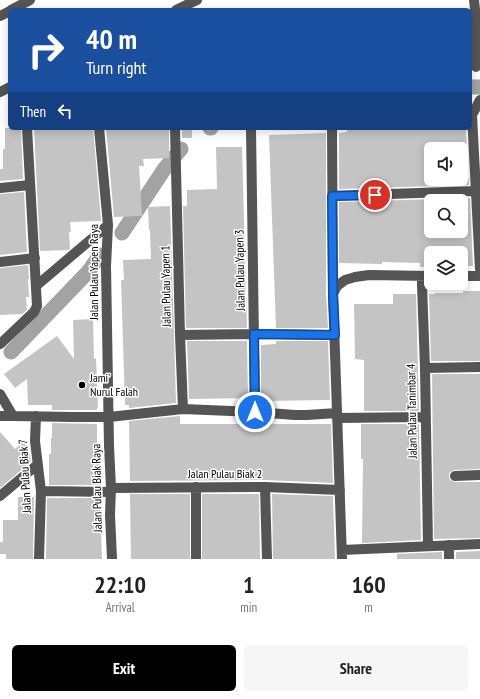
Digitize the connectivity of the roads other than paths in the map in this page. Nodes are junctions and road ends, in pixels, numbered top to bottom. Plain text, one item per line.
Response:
1 (30, 0) edge
2 (197, 0) edge
3 (474, 0) edge
4 (181, 5) edge
5 (15, 8) edge
6 (476, 67) dead end
7 (480, 100) edge
8 (472, 113) edge
9 (27, 130) edge
10 (99, 130) edge
11 (251, 130) edge
12 (332, 130) edge
13 (472, 130) edge
14 (175, 133) edge
15 (30, 185) junction
16 (0, 188) edge
17 (476, 191) junction
18 (332, 196) junction
19 (108, 225) junction
20 (34, 258) junction
21 (0, 262) edge
22 (480, 269) edge
23 (424, 276) edge
24 (468, 276) edge
25 (480, 276) edge
26 (424, 281) edge
27 (36, 286) junction
28 (333, 294) junction
29 (254, 334) junction
30 (180, 335) junction
31 (335, 335) junction
32 (0, 344) edge
33 (480, 367) edge
34 (425, 368) junction
35 (0, 394) edge
36 (183, 409) junction
37 (255, 412) junction
38 (337, 415) junction
39 (0, 416) edge
40 (13, 416) junction
41 (36, 416) junction
42 (108, 417) junction
43 (426, 418) junction
44 (37, 465) junction
45 (480, 475) edge
46 (455, 476) dead end
47 (196, 487) junction
48 (265, 487) junction
49 (41, 490) junction
50 (110, 490) junction
51 (340, 490) junction
52 (0, 496) edge
53 (480, 544) edge
54 (449, 545) junction
55 (428, 546) junction
56 (342, 555) edge
57 (39, 559) edge
58 (112, 559) edge
59 (196, 559) edge
60 (267, 559) edge
61 (449, 559) edge

1 - 5 street
2 - 4 street
3 - 6 street
7 - 8 street
9 - 15 street
10 - 19 street, Jalan Pulau Yapen Raya
11 - 29 street, Jalan Pulau Yapen 3
12 - 18 street
13 - 17 street
14 - 30 street, Jalan Pulau Yapen 1
15 - 16 street
15 - 20 street
17 - 18 street
17 - 22 street
18 - 28 street
19 - 27 street
19 - 42 street, Jalan Pulau Yapen Raya
20 - 21 street
20 - 27 street
23 - 28 street
24 - 25 street
26 - 34 street, Jalan Pulau Tanimbar 4
27 - 32 street
28 - 31 street
29 - 30 street
29 - 31 street
29 - 37 street, Jalan Pulau Yapen 3
30 - 36 street, Jalan Pulau Yapen 1
31 - 38 street
33 - 34 street
34 - 43 street, Jalan Pulau Tanimbar 4
35 - 40 street
36 - 37 street
36 - 42 street
37 - 38 street
38 - 43 street
38 - 51 street
39 - 40 street
40 - 41 street
41 - 42 street
41 - 44 street, Jalan Pulau Biak 7
42 - 50 street, Jalan Pulau Biak Raya
43 - 55 street, Jalan Pulau Tanimbar 4
44 - 49 street, Jalan Pulau Biak 7
44 - 52 street
45 - 46 street
47 - 48 street, Jalan Pulau Biak 2
47 - 50 street, Jalan Pulau Biak 2
47 - 59 street
48 - 51 street, Jalan Pulau Biak 2
48 - 60 street
49 - 50 street, Jalan Pulau Biak 2
49 - 57 street, Jalan Pulau Biak 7
50 - 58 street, Jalan Pulau Biak Raya
51 - 56 street
53 - 54 street
54 - 55 street
54 - 61 street
55 - 56 street

